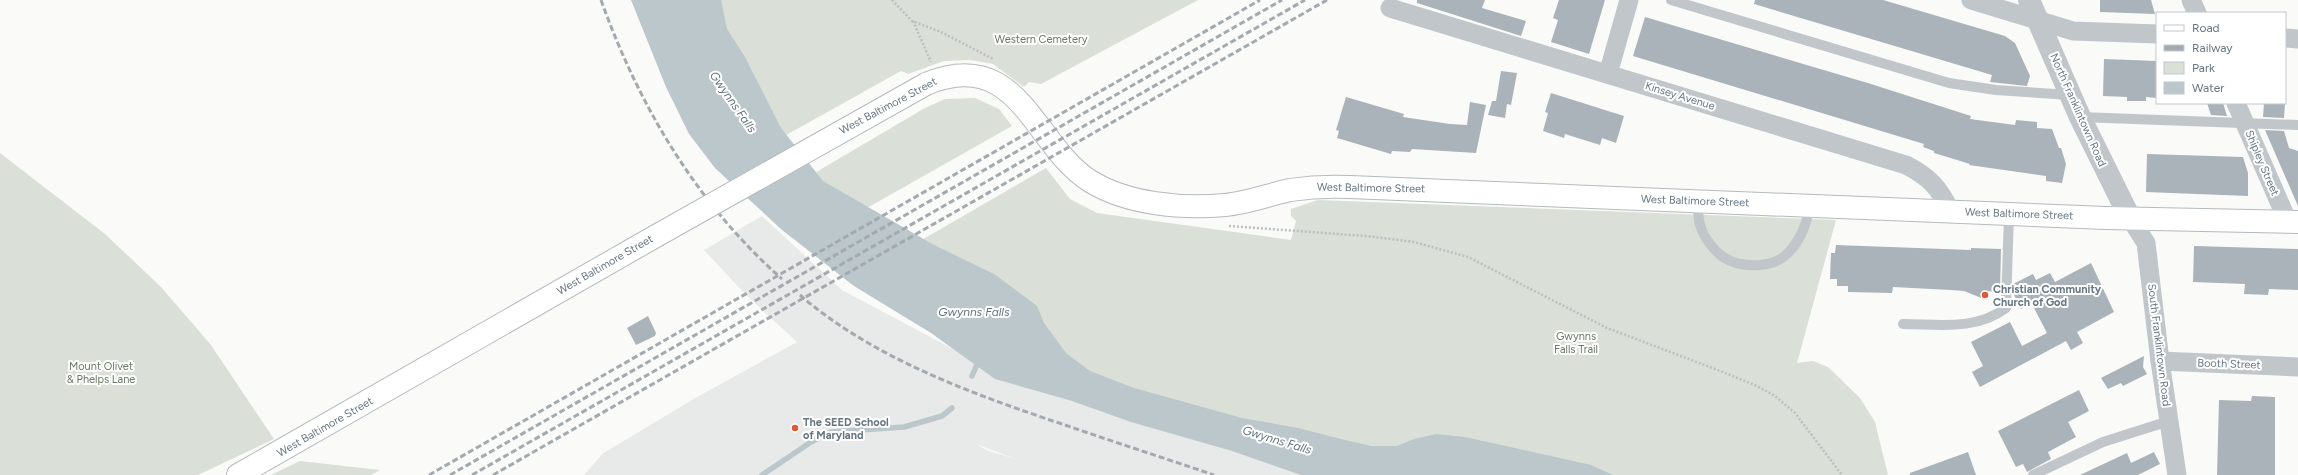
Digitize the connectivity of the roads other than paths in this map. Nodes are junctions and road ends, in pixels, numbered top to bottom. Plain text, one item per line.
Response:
1 (1629, 0) edge
2 (1671, 0) edge
3 (1971, 0) edge
4 (2029, 0) edge
5 (2192, 0) edge
6 (1390, 8) dead end
7 (2197, 12) edge
8 (2038, 20) junction
9 (2156, 34) edge
10 (2286, 38) edge
11 (2298, 39) edge
12 (1608, 74) junction
13 (2070, 95) junction
14 (2236, 104) edge
15 (2080, 117) junction
16 (2245, 123) junction
17 (2298, 125) edge
18 (1698, 201) junction
19 (1810, 206) junction
20 (1950, 211) junction
21 (2009, 214) junction
22 (2130, 218) junction
23 (2293, 222) edge
24 (1903, 324) dead end
25 (2160, 361) junction
26 (2298, 367) edge
27 (2169, 421) junction
28 (238, 475) edge
29 (2033, 475) edge
30 (2177, 475) edge

1 - 12 street
2 - 13 lane
3 - 8 street
4 - 8 street, North Franklintown Road
5 - 7 street
6 - 12 street, Kinsey Avenue
8 - 9 street
8 - 13 street, North Franklintown Road
10 - 11 street
12 - 20 street, Kinsey Avenue
13 - 15 street, North Franklintown Road
14 - 16 street, Shipley Street
15 - 16 lane
15 - 22 street, North Franklintown Road
16 - 17 lane
16 - 23 street, Shipley Street
18 - 19 main road, West Baltimore Street
18 - 19 lane
18 - 28 main road, West Baltimore Street, bridge
19 - 20 main road, West Baltimore Street
20 - 21 main road, West Baltimore Street
21 - 22 main road, West Baltimore Street
21 - 24 lane
22 - 23 main road, West Baltimore Street
22 - 25 street, South Franklintown Road
25 - 26 street, Booth Street
25 - 27 street, South Franklintown Road
27 - 29 lane
27 - 30 street, South Franklintown Road

